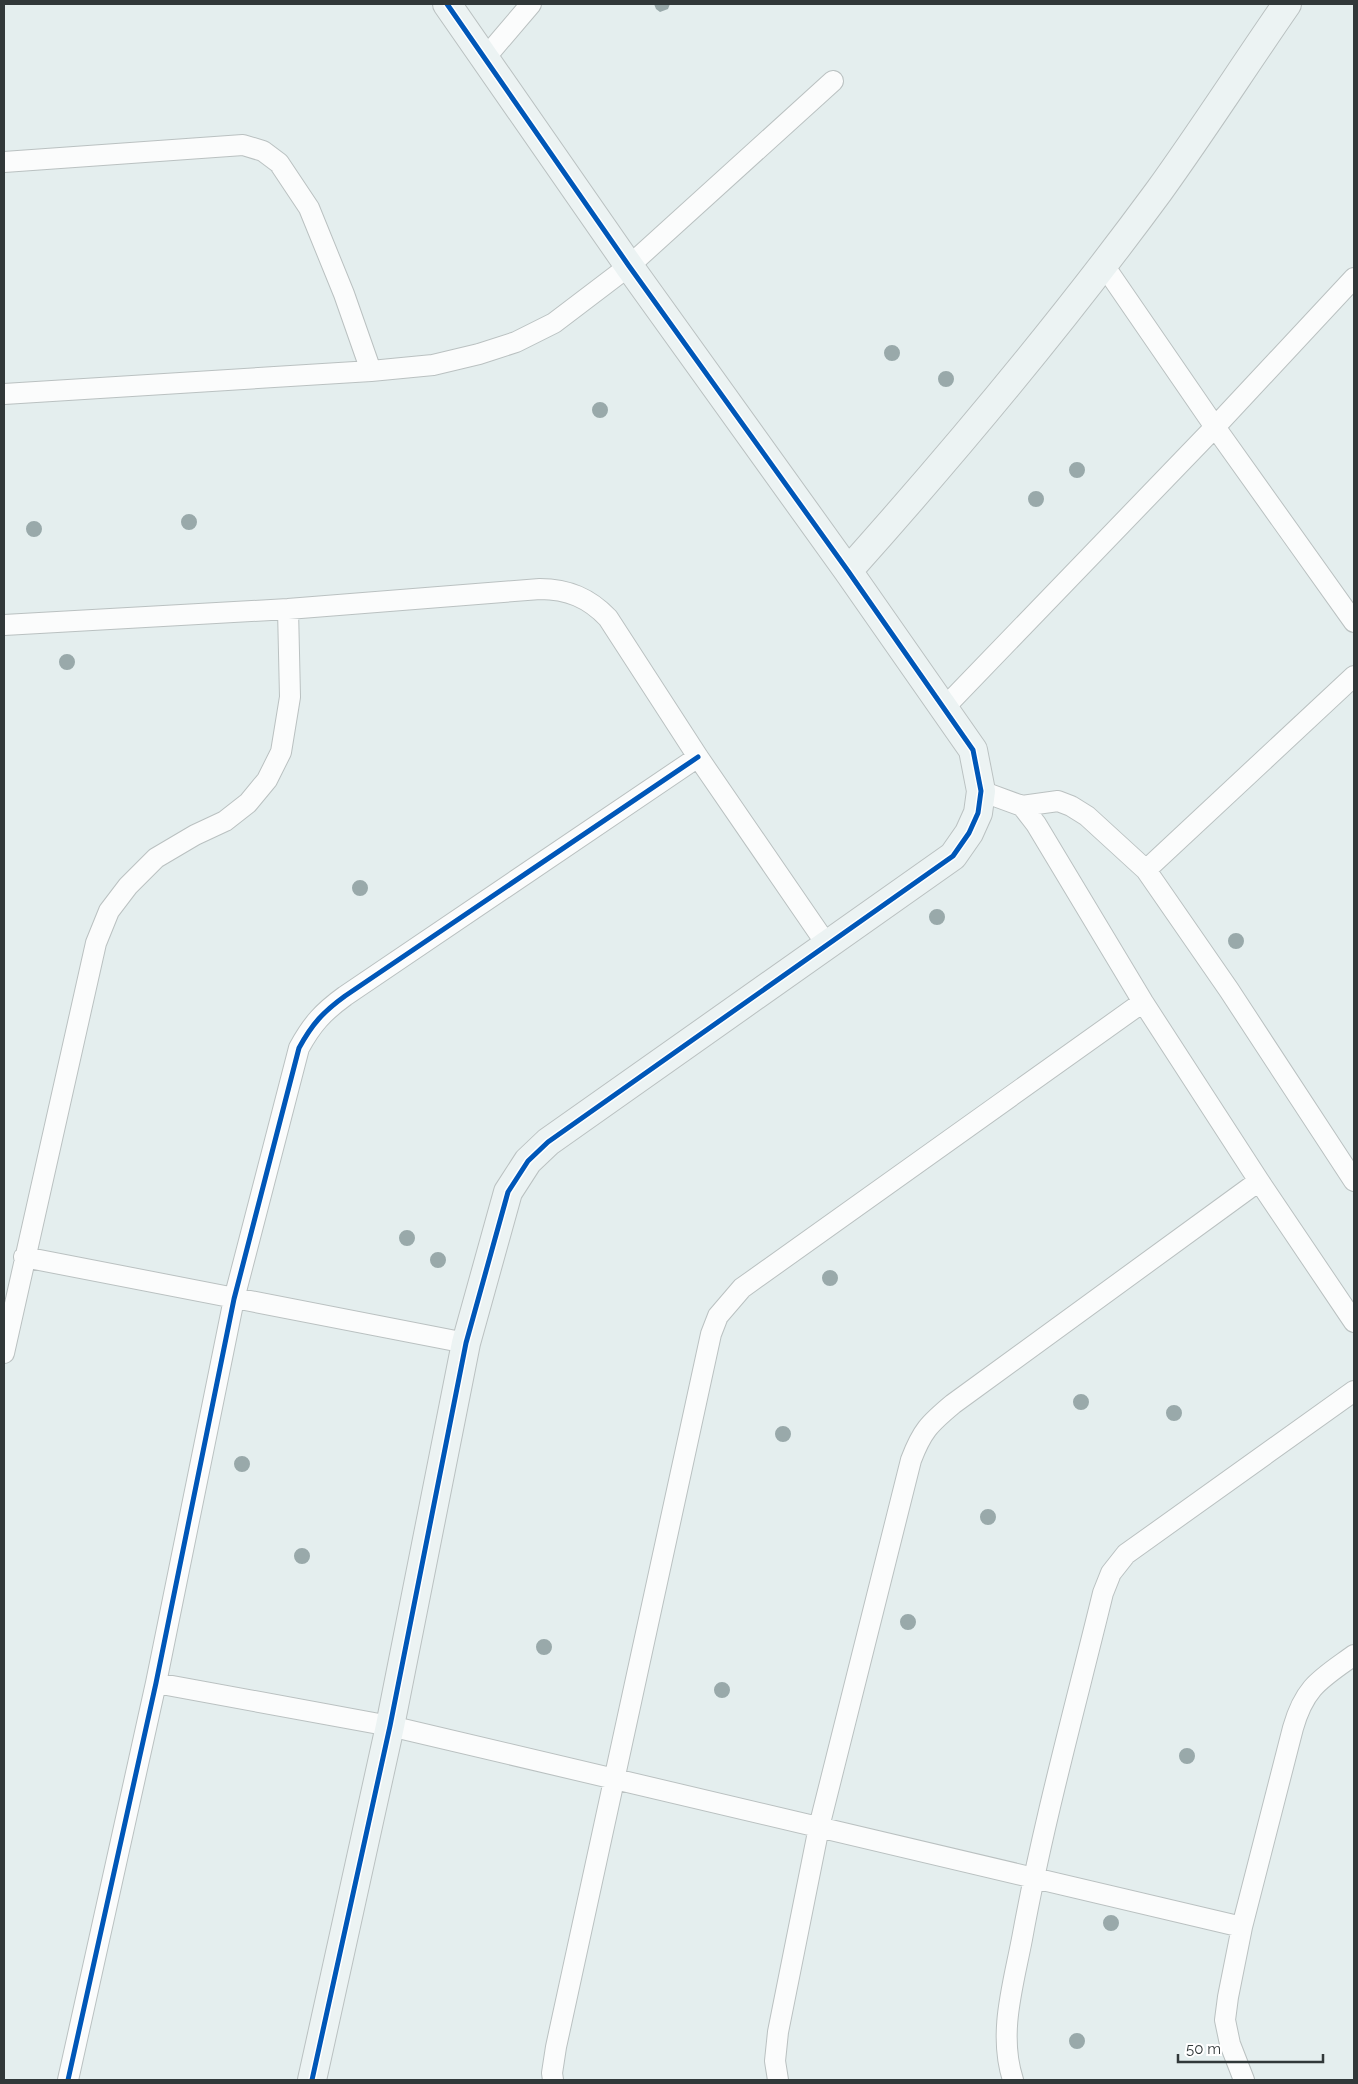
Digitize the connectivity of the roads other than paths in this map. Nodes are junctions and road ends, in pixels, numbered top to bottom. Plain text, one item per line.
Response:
1 (447, 4) edge
2 (531, 4) edge
3 (1287, 4) edge
4 (485, 58) junction
5 (833, 81) dead end
6 (4, 162) edge
7 (1102, 264) junction
8 (630, 266) junction
9 (1354, 278) edge
10 (372, 371) junction
11 (4, 394) edge
12 (1215, 427) junction
13 (848, 570) junction
14 (288, 609) junction
15 (1354, 622) edge
16 (4, 625) edge
17 (1354, 676) edge
18 (944, 708) junction
19 (698, 757) junction
20 (981, 791) junction
21 (1022, 806) junction
22 (1146, 870) junction
23 (827, 945) junction
24 (1143, 1002) junction
25 (1259, 1181) junction
26 (1354, 1181) edge
27 (24, 1257) junction
28 (234, 1299) junction
29 (1354, 1322) edge
30 (466, 1343) junction
31 (4, 1353) edge
32 (1354, 1391) edge
33 (1354, 1655) edge
34 (156, 1683) junction
35 (390, 1726) junction
36 (614, 1780) junction
37 (819, 1827) junction
38 (1033, 1878) junction
39 (1242, 1927) junction
40 (68, 2080) edge
41 (312, 2080) edge
42 (552, 2080) edge
43 (778, 2080) edge
44 (1013, 2080) edge
45 (1244, 2080) edge

1 - 4 street
2 - 4 street
3 - 7 street
4 - 8 street
5 - 8 street
6 - 10 street
7 - 12 street
7 - 13 street
8 - 10 street
8 - 13 street
9 - 12 street
10 - 11 street
12 - 15 street
12 - 18 street
13 - 18 street
14 - 16 street
14 - 19 street
14 - 27 street
17 - 22 street
18 - 20 street
19 - 23 street
19 - 28 street
20 - 21 street
20 - 23 street
21 - 22 street
21 - 24 street
22 - 26 street
23 - 30 street
24 - 25 street
24 - 36 street
25 - 29 street
25 - 37 street
27 - 28 street
27 - 31 street
28 - 30 street
28 - 34 street
30 - 35 street
32 - 38 street
33 - 39 street
34 - 35 street
34 - 40 street
35 - 36 street
35 - 41 street
36 - 37 street
36 - 42 street
37 - 38 street
37 - 43 street
38 - 39 street
38 - 44 street
39 - 45 street

